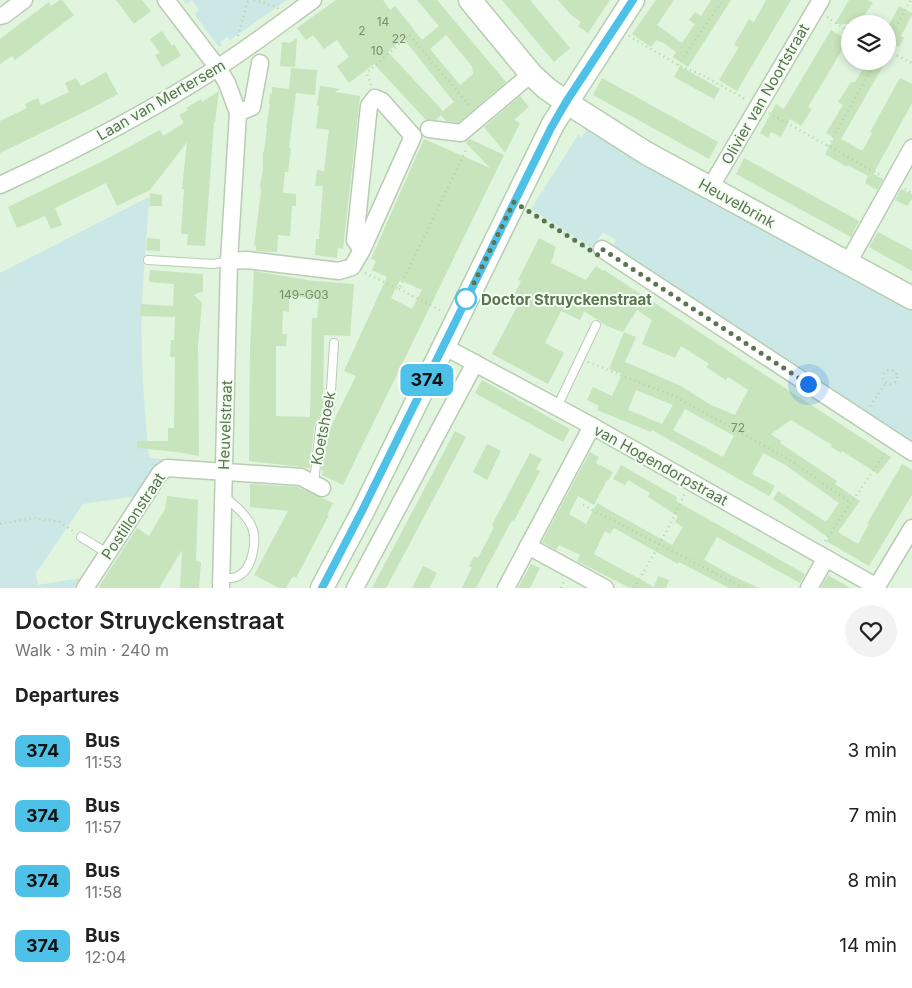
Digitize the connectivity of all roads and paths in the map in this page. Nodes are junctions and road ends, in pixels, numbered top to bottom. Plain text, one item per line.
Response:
1 (24, 0) edge
2 (166, 0) edge
3 (248, 0) edge
4 (256, 0) edge
5 (313, 0) edge
6 (470, 0) edge
7 (633, 0) edge
8 (723, 0) edge
9 (911, 0) edge
10 (818, 5) edge
11 (0, 16) edge
12 (286, 20) junction
13 (841, 24) edge
14 (896, 27) edge
15 (615, 28) junction
16 (246, 48) junction
17 (896, 55) edge
18 (260, 63) dead end
19 (912, 63) edge
20 (678, 65) junction
21 (218, 68) junction
22 (871, 70) edge
23 (531, 74) junction
24 (375, 98) junction
25 (566, 102) junction
26 (758, 107) junction
27 (238, 113) junction
28 (479, 117) junction
29 (430, 129) dead end
30 (828, 146) junction
31 (912, 148) edge
32 (466, 150) dead end
33 (893, 182) junction
34 (0, 186) edge
35 (710, 188) junction
36 (514, 202) junction
37 (602, 249) joint
38 (362, 250) junction
39 (148, 260) dead end
40 (229, 261) junction
41 (848, 263) junction
42 (352, 267) junction
43 (399, 289) junction
44 (912, 298) edge
45 (457, 319) junction
46 (596, 325) dead end
47 (334, 343) dead end
48 (444, 346) junction
49 (580, 359) junction
50 (475, 363) junction
51 (886, 383) junction
52 (870, 406) dead end
53 (557, 407) junction
54 (592, 426) junction
55 (894, 440) junction
56 (912, 452) edge
57 (224, 471) junction
58 (692, 482) junction
59 (318, 486) joint
60 (223, 494) junction
61 (850, 502) junction
62 (583, 505) dead end
63 (0, 524) edge
64 (912, 528) edge
65 (81, 537) joint
66 (660, 544) junction
67 (528, 546) junction
68 (108, 553) junction
69 (822, 555) junction
70 (221, 583) edge
71 (85, 588) edge
72 (322, 588) edge
73 (354, 588) edge
74 (506, 588) edge
75 (605, 588) edge
76 (634, 588) edge
77 (744, 588) edge
78 (809, 588) edge
79 (877, 588) edge

1 - 11 street
2 - 21 street, Heuvelstraat
3 - 16 path
4 - 12 path
5 - 12 street, Laan van Mertersem
6 - 23 street, Heuvelbrink
7 - 15 street
8 - 20 path
9 - 14 path
10 - 13 path
10 - 26 street, Olivier van Noortstraat
12 - 16 street, Laan van Mertersem
15 - 20 path
15 - 25 street
16 - 21 street, Laan van Mertersem
17 - 19 path
18 - 27 street
20 - 26 path
21 - 27 street, Heuvelstraat
21 - 34 street, Laan van Mertersem
22 - 30 path
23 - 25 street, Heuvelbrink
23 - 28 street
24 - 28 path
24 - 38 street
24 - 38 street
25 - 35 street, Heuvelbrink
25 - 36 street
26 - 30 path
26 - 35 street, Olivier van Noortstraat
27 - 40 street, Heuvelstraat
28 - 29 street
30 - 33 path
31 - 33 street
32 - 43 path
33 - 41 street
35 - 41 street, Heuvelbrink
36 - 37 path
36 - 45 street
37 - 55 street
38 - 42 street
39 - 40 lane
40 - 42 street
40 - 57 street, Heuvelstraat
41 - 44 street, Heuvelbrink
42 - 43 path
43 - 45 path
45 - 48 street
46 - 49 lane
47 - 59 lane, Koetshoek
48 - 50 street, van Hogendorpstraat
48 - 72 street
49 - 53 lane
49 - 61 path
50 - 53 street, van Hogendorpstraat
50 - 73 street
51 - 51 path
51 - 52 path
53 - 54 street, van Hogendorpstraat
54 - 58 street, van Hogendorpstraat
54 - 67 street
55 - 56 street
55 - 61 path
57 - 59 street, Koetshoek
57 - 60 street, Heuvelstraat
57 - 68 street, Postillonstraat
58 - 66 path
58 - 69 street, van Hogendorpstraat
60 - 70 street, Heuvelstraat
60 - 70 lane
61 - 69 path
62 - 66 path
63 - 65 path
64 - 79 street
65 - 68 lane
66 - 76 path
66 - 77 path
67 - 74 street
67 - 75 street
68 - 71 street, Postillonstraat
69 - 78 street
69 - 79 street, van Hogendorpstraat

